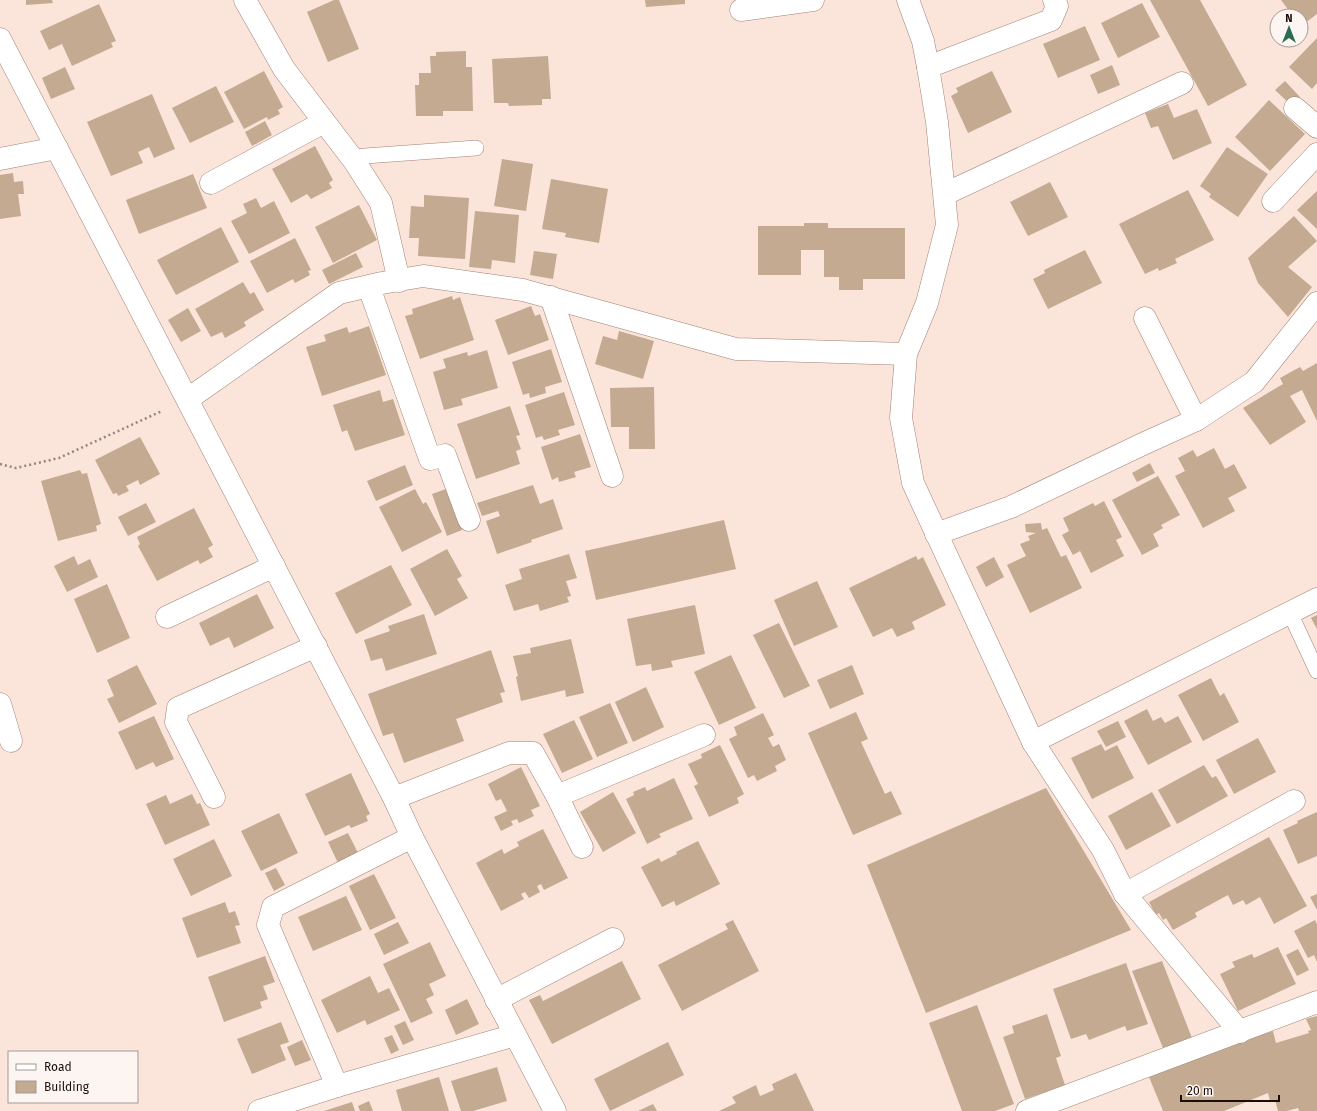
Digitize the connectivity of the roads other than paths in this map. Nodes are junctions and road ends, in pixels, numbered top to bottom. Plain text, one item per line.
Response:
1 (245, 0) edge
2 (813, 0) edge
3 (908, 0) edge
4 (1054, 0) edge
5 (741, 10) dead end
6 (0, 39) edge
7 (928, 67) junction
8 (1182, 83) dead end
9 (1295, 108) dead end
10 (324, 122) junction
11 (1317, 127) edge
12 (57, 148) junction
13 (476, 148) dead end
14 (1317, 154) edge
15 (351, 156) junction
16 (0, 159) edge
17 (211, 183) dead end
18 (945, 194) junction
19 (1273, 201) dead end
20 (399, 281) junction
21 (369, 286) junction
22 (551, 297) junction
23 (1317, 303) edge
24 (1145, 318) dead end
25 (906, 354) junction
26 (188, 399) junction
27 (1196, 420) junction
28 (612, 476) dead end
29 (468, 520) dead end
30 (936, 534) junction
31 (274, 566) junction
32 (1317, 599) edge
33 (1290, 613) junction
34 (167, 617) dead end
35 (316, 646) junction
36 (1317, 672) edge
37 (0, 704) edge
38 (704, 735) dead end
39 (11, 741) dead end
40 (1033, 742) junction
41 (557, 796) junction
42 (214, 797) dead end
43 (394, 798) junction
44 (1294, 801) dead end
45 (412, 837) junction
46 (582, 847) dead end
47 (1124, 894) junction
48 (613, 939) dead end
49 (496, 1000) junction
50 (1317, 1002) edge
51 (1240, 1032) junction
52 (515, 1035) junction
53 (337, 1086) junction
54 (259, 1111) edge
55 (555, 1111) edge
56 (1027, 1111) edge

1 - 10 street
2 - 5 street
3 - 7 street
4 - 7 street
6 - 12 street
7 - 18 street
8 - 18 street
9 - 11 street
10 - 15 street
10 - 17 street
12 - 16 street
12 - 26 street
13 - 15 lane
14 - 19 street
15 - 20 street
18 - 25 street
20 - 21 street
20 - 22 street
21 - 26 street
21 - 29 street
22 - 25 street
22 - 28 street
23 - 27 street
24 - 27 street
25 - 30 street
26 - 31 street
27 - 30 street
30 - 40 street
31 - 34 street
31 - 35 street
32 - 33 street
33 - 36 lane
33 - 40 street
35 - 42 street
35 - 43 street
37 - 39 street
38 - 41 street
40 - 47 street
41 - 43 street
41 - 46 street
43 - 45 street
44 - 47 street
45 - 49 street
45 - 53 street
47 - 51 street
48 - 49 street
49 - 52 street
50 - 51 street
51 - 56 street
52 - 53 street
52 - 55 street
53 - 54 street

